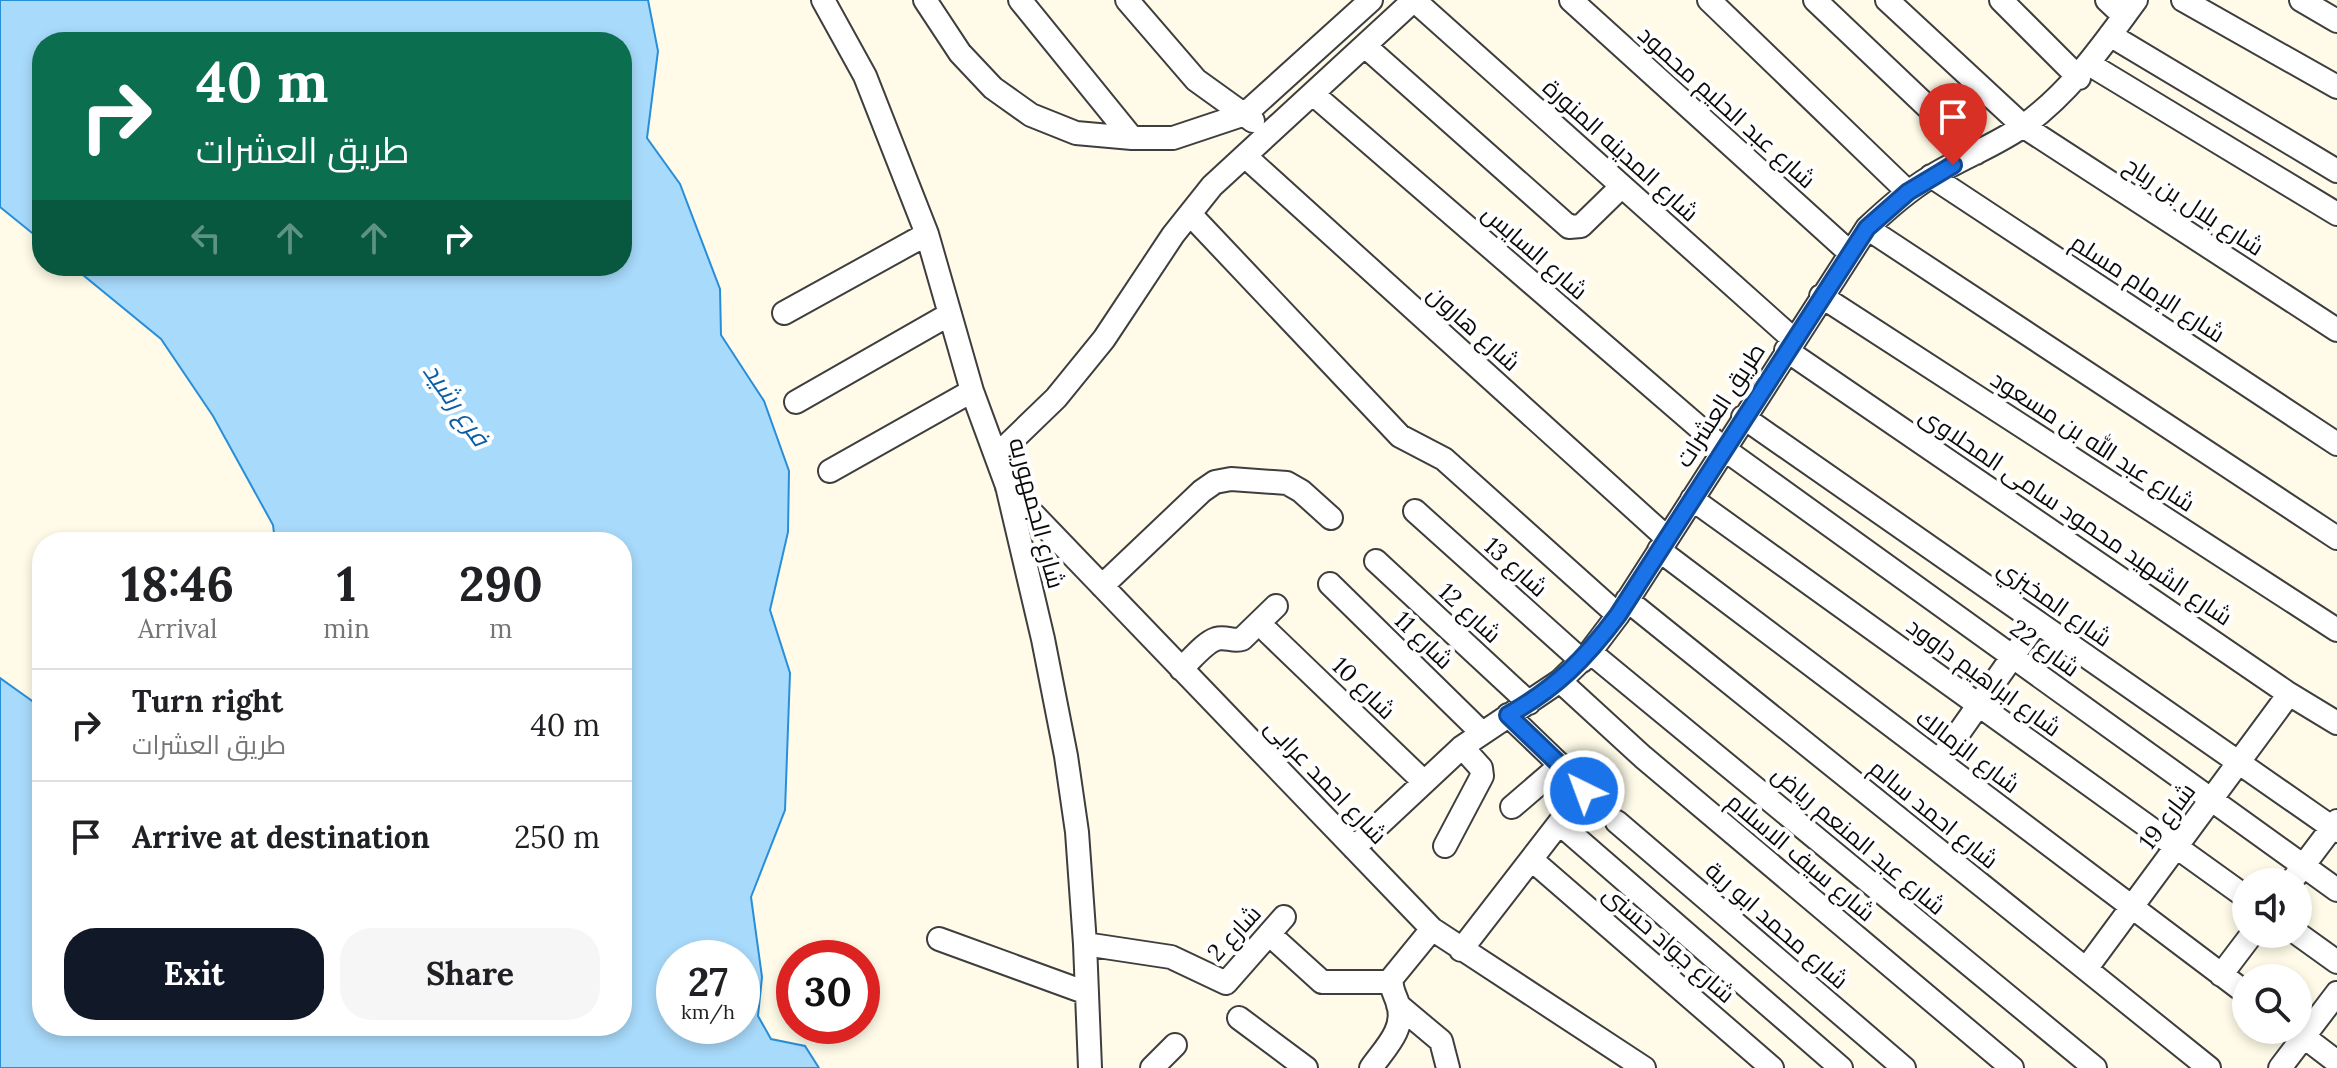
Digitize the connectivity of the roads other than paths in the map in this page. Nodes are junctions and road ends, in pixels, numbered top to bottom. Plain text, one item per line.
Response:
1 (823, 0) edge
2 (925, 0) edge
3 (1020, 0) edge
4 (1127, 0) edge
5 (1371, 0) edge
6 (1414, 0) edge
7 (1571, 0) edge
8 (1709, 0) edge
9 (1815, 0) edge
10 (1887, 0) edge
11 (2001, 0) edge
12 (2107, 0) edge
13 (2183, 0) edge
14 (2301, 0) edge
15 (2130, 8) edge
16 (2337, 21) edge
17 (2110, 35) junction
18 (1365, 46) junction
19 (2084, 71) junction
20 (2337, 87) edge
21 (1313, 94) junction
22 (1245, 114) junction
23 (2023, 126) junction
24 (1269, 135) junction
25 (1132, 138) junction
26 (1976, 153) junction
27 (1245, 156) junction
28 (2337, 171) edge
29 (1931, 176) junction
30 (1622, 186) junction
31 (1908, 192) junction
32 (1190, 214) junction
33 (2337, 214) edge
34 (1867, 228) junction
35 (927, 234) junction
36 (1849, 252) junction
37 (1821, 296) junction
38 (784, 313) dead end
39 (950, 314) junction
40 (2337, 330) edge
41 (1790, 345) junction
42 (972, 391) junction
43 (796, 402) dead end
44 (1743, 417) junction
45 (2337, 444) edge
46 (1724, 449) junction
47 (996, 456) junction
48 (830, 471) dead end
49 (1007, 486) junction
50 (1692, 499) junction
51 (1415, 511) dead end
52 (1331, 518) dead end
53 (2337, 538) edge
54 (1663, 544) junction
55 (1376, 561) dead end
56 (1330, 584) dead end
57 (1102, 586) junction
58 (1276, 606) dead end
59 (1622, 608) junction
60 (2037, 622) junction
61 (2337, 630) edge
62 (1268, 632) dead end
63 (1586, 656) junction
64 (2012, 656) junction
65 (1181, 669) junction
66 (1560, 681) junction
67 (2289, 694) junction
68 (1529, 703) junction
69 (1978, 705) junction
70 (1508, 715) junction
71 (2337, 723) edge
72 (1481, 732) junction
73 (1462, 747) junction
74 (1939, 761) junction
75 (2239, 763) junction
76 (1561, 765) junction
77 (1423, 781) junction
78 (2212, 800) junction
79 (1512, 807) dead end
80 (1617, 822) dead end
81 (1560, 824) junction
82 (2335, 827) edge
83 (1445, 846) dead end
84 (2177, 847) junction
85 (1354, 848) junction
86 (1532, 860) junction
87 (2290, 868) edge
88 (2302, 868) edge
89 (2312, 880) edge
90 (2232, 887) edge
91 (2337, 890) edge
92 (2132, 907) junction
93 (1432, 929) junction
94 (939, 939) dead end
95 (1085, 944) junction
96 (2312, 944) edge
97 (2241, 948) edge
98 (1461, 950) junction
99 (2337, 962) edge
100 (2086, 969) junction
101 (2221, 975) junction
102 (1390, 982) junction
103 (2232, 983) edge
104 (1087, 993) junction
105 (2337, 993) edge
106 (1398, 1005) junction
107 (1239, 1018) dead end
108 (2312, 1019) edge
109 (2312, 1043) edge
110 (2293, 1044) edge
111 (1175, 1045) dead end
112 (2337, 1062) edge
113 (1090, 1068) edge
114 (1152, 1068) edge
115 (1306, 1068) edge
116 (1371, 1068) edge
117 (1448, 1068) edge
118 (1644, 1068) edge
119 (1772, 1068) edge
120 (1841, 1068) edge
121 (1904, 1068) edge
122 (2012, 1068) edge
123 (2095, 1068) edge
124 (2209, 1068) edge
125 (2280, 1068) edge

1 - 35 street, شارع الجمهوريه
2 - 25 street
3 - 25 street
4 - 22 street
5 - 22 street
6 - 18 street
6 - 30 street, شارع المدينه المنورة
7 - 36 street, شارع عبد الحليم محمود
8 - 31 street
9 - 26 street
10 - 23 street, شارع بلال بن رباح
11 - 19 street
12 - 15 street
13 - 20 street
14 - 16 street
15 - 17 street, طريق العشرات
17 - 19 street, طريق العشرات
17 - 28 street
18 - 21 street
18 - 30 street
19 - 23 street, طريق العشرات
19 - 33 street
21 - 24 street
21 - 46 street, شارع السايس
22 - 24 street
22 - 25 street
23 - 26 street, طريق العشرات
23 - 40 street, شارع بلال بن رباح
24 - 27 street
26 - 29 street, طريق العشرات
27 - 32 street
27 - 54 street, شارع هارون
29 - 31 street, طريق العشرات
29 - 45 street, شارع الإمام مسلم
30 - 41 street, شارع المدينه المنورة
31 - 34 street, طريق العشرات
32 - 47 street
32 - 59 street, شارع احمد سالم
34 - 36 street, طريق العشرات
34 - 53 street
35 - 38 street
35 - 39 street, شارع الجمهوريه
36 - 37 street, طريق العشرات
37 - 41 street, طريق العشرات
37 - 61 street, شارع عبد الله بن مسعود
39 - 42 street, شارع الجمهوريه
39 - 43 street
41 - 44 street, طريق العشرات
41 - 67 street, شارع الشهيد محمود سامى المحلاوى
42 - 47 street, شارع الجمهوريه
42 - 48 street
44 - 46 street, طريق العشرات
44 - 60 street, شارع المخبزي
46 - 50 street, طريق العشرات
46 - 64 street, شارع 22
47 - 49 street, شارع الجمهوريه
49 - 57 street, شارع احمد عرابى
49 - 95 street, شارع الجمهوريه
50 - 54 street, طريق العشرات
50 - 69 street, شارع ابراهيم داوود
51 - 63 street, شارع 13
52 - 57 street
54 - 59 street, طريق العشرات
54 - 74 street, شارع الزمالك
55 - 68 street, شارع 12
56 - 72 street, شارع 11
57 - 65 street, شارع احمد عرابى
58 - 65 street
59 - 63 street, طريق العشرات
59 - 100 street, شارع احمد سالم
60 - 64 street
60 - 75 street, شارع المخبزي
62 - 77 street, شارع 10
63 - 66 street, طريق العشرات
63 - 123 street, شارع عبد المنعم رياض
64 - 69 street
64 - 78 street, شارع 22
65 - 85 street, شارع احمد عرابى
66 - 68 street, طريق العشرات
66 - 122 street, شارع سيف الاسلام
67 - 71 street, شارع الشهيد محمود سامى المحلاوى
67 - 75 street, شارع 19
68 - 70 street, طريق العشرات
69 - 74 street
69 - 84 street, شارع ابراهيم داوود
70 - 72 street, طريق العشرات
70 - 76 street
72 - 73 street, طريق العشرات
73 - 77 street, طريق العشرات
73 - 83 street
74 - 92 street, شارع الزمالك
75 - 78 street, شارع 19
75 - 82 street, شارع المخبزي
76 - 79 street
76 - 81 street
77 - 85 street, طريق العشرات
78 - 84 street, شارع 19
78 - 87 street, شارع 22
80 - 121 street, شارع محمد ابو رية
81 - 86 street
81 - 120 street
82 - 88 street
84 - 90 street, شارع ابراهيم داوود
84 - 92 street, شارع 19
85 - 93 street, شارع احمد عرابى
86 - 98 street
86 - 119 street, شارع جواد حسنى
89 - 91 street, شارع 22
92 - 100 street, شارع 19
92 - 101 street, شارع الزمالك
93 - 98 street, شارع احمد عرابى
93 - 102 street
94 - 104 street
95 - 102 street, شارع 2
95 - 104 street, شارع الجمهوريه
96 - 99 street
97 - 101 street
98 - 118 street, شارع احمد عرابى
100 - 124 street, شارع احمد سالم
101 - 103 street, شارع الزمالك
102 - 106 street
104 - 113 street, شارع الجمهوريه
105 - 108 street
106 - 116 street
106 - 117 street
107 - 115 street
109 - 112 street
110 - 125 street
111 - 114 street

